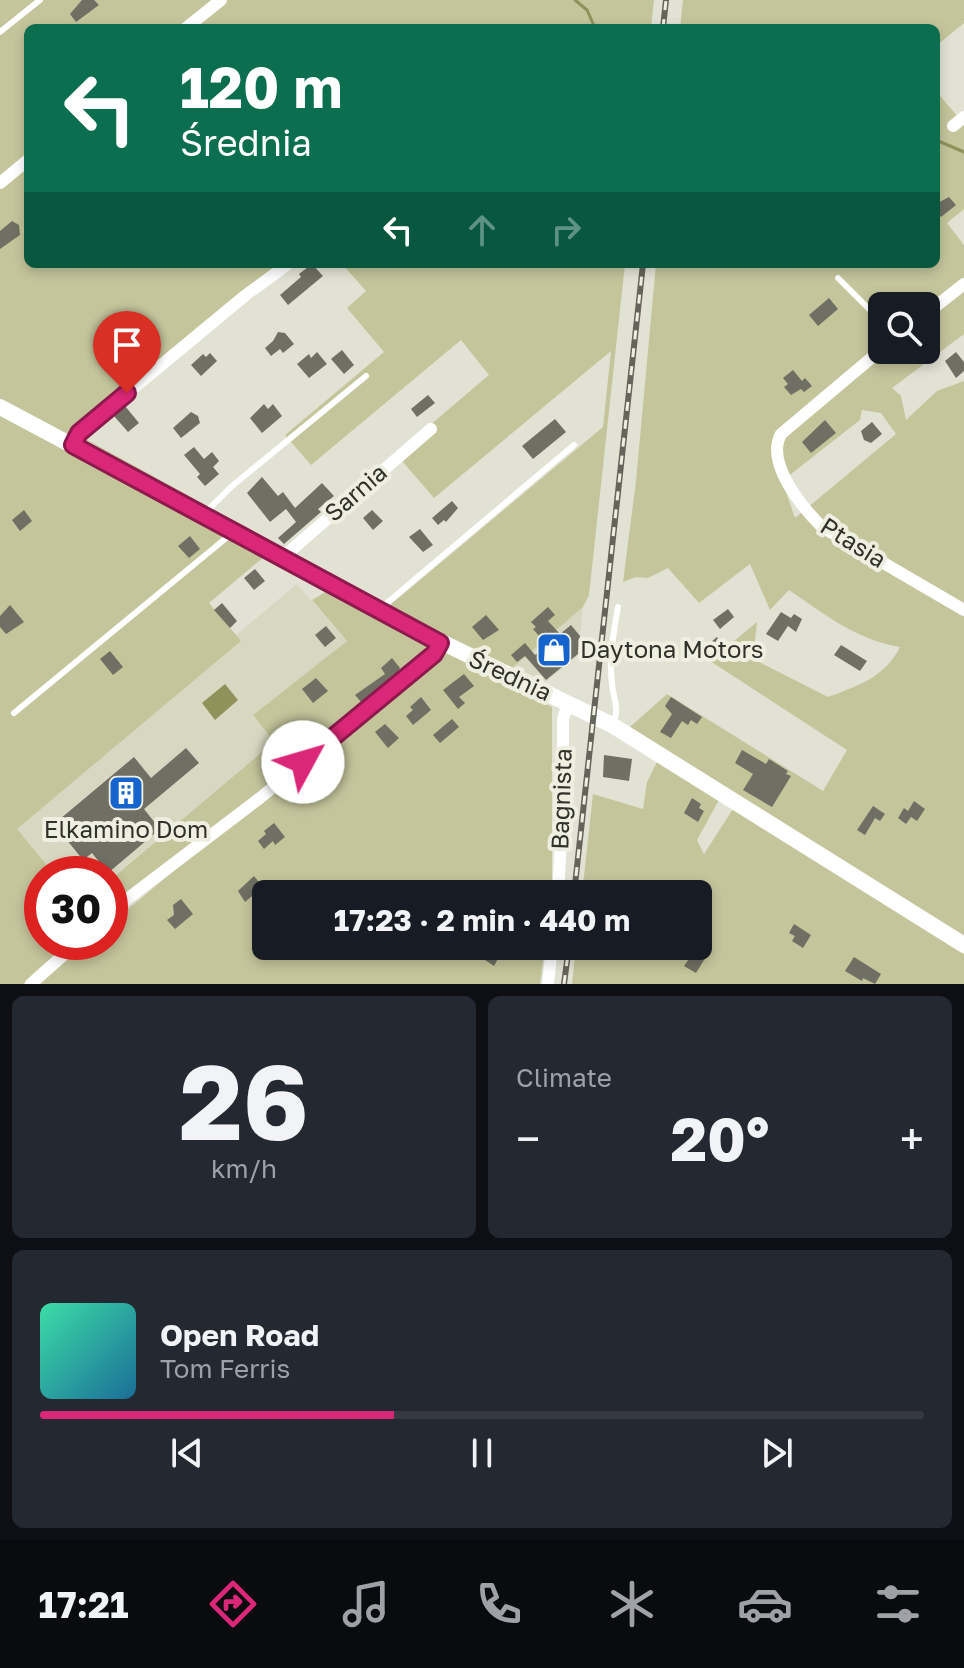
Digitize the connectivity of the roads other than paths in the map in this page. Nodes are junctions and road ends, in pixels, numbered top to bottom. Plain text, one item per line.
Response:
1 (40, 0) edge
2 (221, 0) edge
3 (191, 24) edge
4 (0, 32) edge
5 (964, 117) edge
6 (953, 126) dead end
7 (24, 163) edge
8 (0, 183) edge
9 (283, 268) edge
10 (838, 278) dead end
11 (964, 284) edge
12 (940, 303) edge
13 (868, 308) edge
14 (868, 360) edge
15 (366, 376) dead end
16 (0, 407) edge
17 (431, 429) dead end
18 (73, 445) junction
19 (574, 445) dead end
20 (203, 515) junction
21 (233, 531) junction
22 (282, 558) junction
23 (618, 607) dead end
24 (964, 610) edge
25 (380, 612) junction
26 (440, 643) junction
27 (568, 704) junction
28 (14, 713) dead end
29 (612, 725) junction
30 (559, 880) edge
31 (128, 898) edge
32 (964, 945) edge
33 (58, 960) edge
34 (551, 960) edge
35 (31, 984) edge
36 (548, 984) edge

1 - 4 lane
2 - 3 street
5 - 6 street
7 - 8 street
9 - 18 street
10 - 13 lane
11 - 12 street
14 - 24 street, Ptasia
15 - 20 lane
16 - 18 street, Średnia
17 - 22 street, Sarnia
18 - 20 street, Średnia
19 - 25 lane
20 - 21 street, Średnia
21 - 22 street, Średnia
21 - 28 lane
22 - 25 street, Średnia
23 - 29 lane
25 - 26 street, Średnia
26 - 27 street, Średnia
26 - 31 street
27 - 29 street, Średnia
27 - 30 street, Bagnista
29 - 32 street, Średnia
33 - 35 street
34 - 36 street

